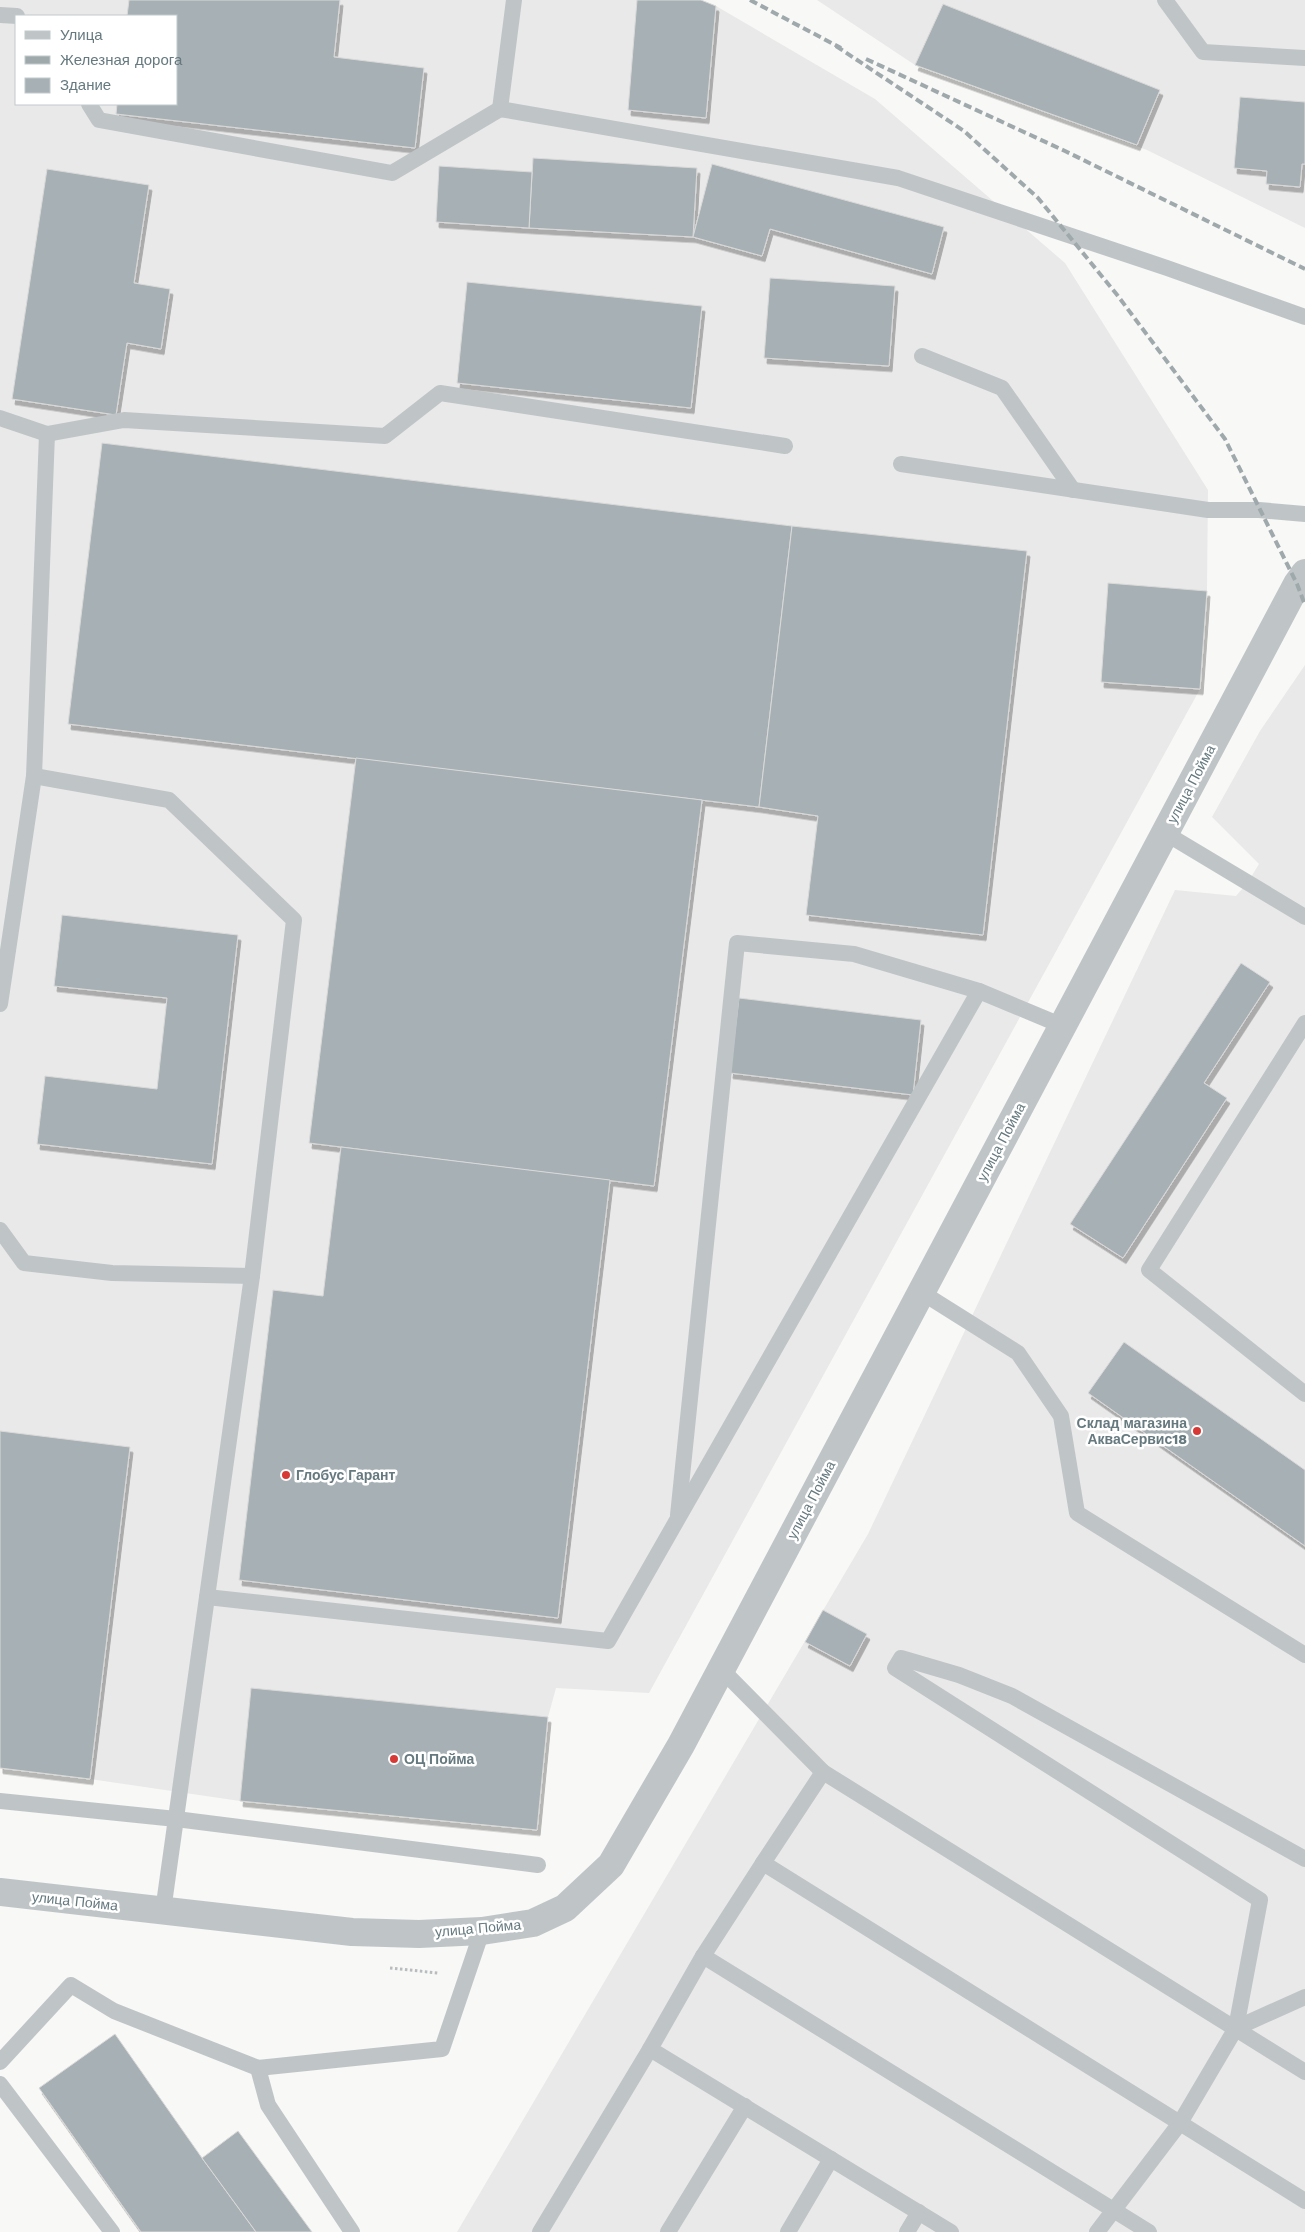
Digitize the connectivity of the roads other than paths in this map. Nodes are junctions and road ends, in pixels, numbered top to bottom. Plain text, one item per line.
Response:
1 (514, 0) edge
2 (1165, 0) edge
3 (0, 15) edge
4 (15, 16) edge
5 (1305, 58) edge
6 (90, 105) edge
7 (500, 109) junction
8 (1305, 317) edge
9 (922, 356) dead end
10 (0, 418) edge
11 (47, 434) junction
12 (785, 446) dead end
13 (901, 464) dead end
14 (1073, 490) junction
15 (1305, 514) edge
16 (1305, 573) edge
17 (34, 776) junction
18 (1165, 833) junction
19 (1305, 917) edge
20 (979, 991) junction
21 (0, 1004) edge
22 (1305, 1023) edge
23 (1063, 1026) junction
24 (0, 1230) edge
25 (252, 1276) junction
26 (921, 1292) junction
27 (1305, 1394) edge
28 (677, 1521) junction
29 (207, 1597) junction
30 (1305, 1655) edge
31 (721, 1669) junction
32 (823, 1772) junction
33 (0, 1801) edge
34 (176, 1819) junction
35 (1305, 1859) edge
36 (763, 1863) junction
37 (538, 1865) dead end
38 (0, 1892) edge
39 (163, 1910) junction
40 (482, 1931) junction
41 (703, 1956) junction
42 (1305, 1996) edge
43 (1236, 2028) junction
44 (650, 2048) junction
45 (0, 2062) edge
46 (258, 2068) junction
47 (1305, 2072) edge
48 (0, 2084) edge
49 (745, 2106) junction
50 (1180, 2123) junction
51 (831, 2159) junction
52 (1305, 2201) edge
53 (1113, 2209) junction
54 (919, 2212) junction
55 (112, 2232) edge
56 (352, 2232) edge
57 (540, 2232) edge
58 (668, 2232) edge
59 (788, 2232) edge
60 (907, 2232) edge
61 (951, 2232) edge
62 (1097, 2232) edge
63 (1149, 2232) edge

1 - 7 lane
2 - 5 lane
3 - 4 lane
6 - 7 lane
7 - 8 lane
9 - 14 lane
10 - 11 lane
11 - 12 lane
11 - 17 lane
13 - 14 lane
14 - 15 lane
16 - 18 street, улица Пойма
17 - 21 lane
17 - 25 lane
18 - 19 lane
18 - 23 street, улица Пойма
20 - 23 lane
20 - 28 lane
20 - 28 lane
22 - 27 lane
23 - 26 street, улица Пойма
24 - 25 lane
25 - 29 lane
26 - 30 lane
26 - 31 street, улица Пойма
28 - 29 lane
29 - 34 lane
31 - 32 lane
31 - 40 street, улица Пойма
32 - 36 lane
32 - 43 lane
33 - 34 lane
34 - 37 lane
34 - 39 lane
35 - 43 lane
36 - 41 lane
36 - 50 lane
38 - 39 street, улица Пойма
39 - 40 street, улица Пойма
40 - 46 lane
41 - 44 lane
41 - 53 lane
42 - 43 lane
43 - 47 lane
43 - 50 lane
44 - 49 lane
44 - 57 lane
45 - 46 lane
46 - 56 lane
48 - 55 lane
49 - 51 lane
49 - 58 lane
50 - 52 lane
50 - 53 lane
51 - 54 lane
51 - 59 lane
53 - 62 lane
53 - 63 lane
54 - 60 lane
54 - 61 lane

